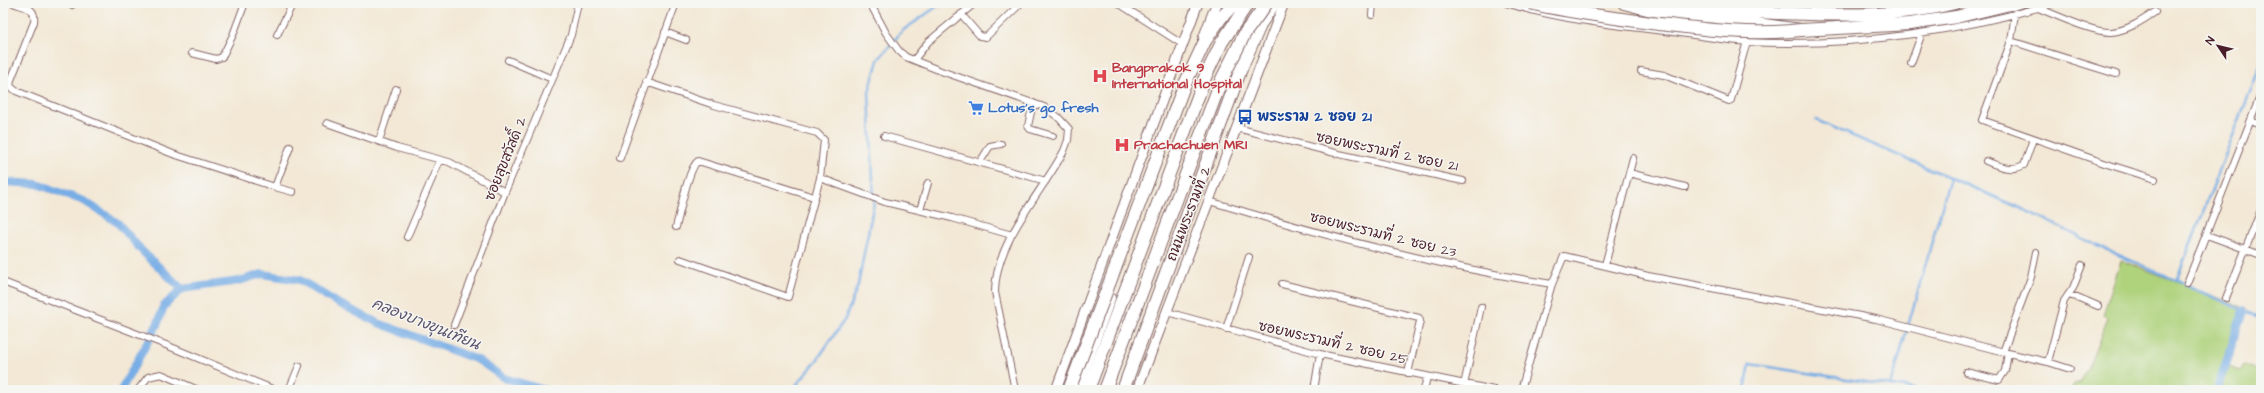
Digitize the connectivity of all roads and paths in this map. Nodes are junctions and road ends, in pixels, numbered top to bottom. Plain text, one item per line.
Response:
1 (13, 3) edge
2 (246, 3) edge
3 (293, 3) edge
4 (578, 3) edge
5 (676, 3) edge
6 (870, 3) edge
7 (975, 3) edge
8 (1118, 3) edge
9 (1198, 3) edge
10 (1217, 3) edge
11 (1235, 3) edge
12 (1239, 3) edge
13 (1248, 3) edge
14 (1262, 3) edge
15 (1267, 3) edge
16 (1274, 3) edge
17 (1284, 3) edge
18 (1373, 3) edge
19 (1506, 3) edge
20 (1530, 3) edge
21 (1546, 3) edge
22 (1624, 3) edge
23 (1676, 3) edge
24 (1717, 3) edge
25 (1806, 3) edge
26 (1873, 3) edge
27 (1955, 3) edge
28 (2026, 3) edge
29 (2055, 3) edge
30 (1019, 5) dead end
31 (2015, 8) edge
32 (2038, 8) junction
33 (1747, 12) junction
34 (2155, 12) dead end
35 (961, 14) junction
36 (1372, 15) dead end
37 (1801, 30) junction
38 (665, 32) junction
39 (1922, 33) junction
40 (277, 34) dead end
41 (686, 40) dead end
42 (2011, 41) junction
43 (1747, 42) junction
44 (1182, 44) junction
45 (192, 53) dead end
46 (508, 60) dead end
47 (914, 60) junction
48 (1911, 63) dead end
49 (1641, 70) dead end
50 (2116, 74) dead end
51 (552, 79) junction
52 (646, 82) junction
53 (396, 89) dead end
54 (2261, 94) edge
55 (1033, 103) junction
56 (2251, 121) junction
57 (327, 123) dead end
58 (2261, 125) edge
59 (1237, 128) junction
60 (884, 136) dead end
61 (1053, 136) dead end
62 (2032, 139) junction
63 (379, 141) junction
64 (1001, 144) dead end
65 (290, 147) dead end
66 (620, 158) dead end
67 (1633, 158) dead end
68 (440, 160) junction
69 (1986, 161) dead end
70 (980, 162) junction
71 (1629, 173) junction
72 (820, 178) junction
73 (2156, 179) dead end
74 (1463, 181) dead end
75 (1046, 182) junction
76 (928, 183) dead end
77 (275, 187) junction
78 (1685, 187) dead end
79 (293, 192) dead end
80 (505, 192) junction
81 (814, 197) junction
82 (1209, 201) junction
83 (920, 210) junction
84 (2261, 210) edge
85 (676, 227) dead end
86 (1012, 235) junction
87 (2207, 235) junction
88 (407, 237) dead end
89 (2245, 250) junction
90 (2036, 252) dead end
91 (2261, 256) edge
92 (1250, 257) dead end
93 (680, 259) dead end
94 (1605, 265) junction
95 (2082, 265) dead end
96 (3, 282) edge
97 (2187, 283) dead end
98 (1282, 284) dead end
99 (1552, 284) junction
100 (2068, 295) junction
101 (2226, 298) dead end
102 (2098, 306) dead end
103 (1481, 307) dead end
104 (1167, 312) junction
105 (454, 325) dead end
106 (1226, 330) junction
107 (2005, 353) junction
108 (1320, 354) junction
109 (2048, 362) junction
110 (299, 366) dead end
111 (2070, 370) dead end
112 (1966, 372) dead end
113 (1408, 373) junction
114 (1427, 377) junction
115 (1464, 385) junction
116 (138, 390) edge
117 (196, 390) edge
118 (274, 390) edge
119 (289, 390) edge
120 (1015, 390) edge
121 (1056, 390) edge
122 (1069, 390) edge
123 (1077, 390) edge
124 (1087, 390) edge
125 (1105, 390) edge
126 (1109, 390) edge
127 (1117, 390) edge
128 (1123, 390) edge
129 (1137, 390) edge
130 (1314, 390) edge
131 (1424, 390) edge
132 (1494, 390) edge
133 (1521, 390) edge

1 - 77 street
2 - 45 street
3 - 40 street
4 - 51 street, ซอยสุขสวัสดิ์ 2
5 - 38 street
6 - 47 street
7 - 35 street
8 - 44 street
9 - 44 main road
10 - 123 main road
11 - 122 highway, bridge
12 - 124 highway
13 - 124 highway
14 - 127 main road, ถนนพระรามที่ 2
15 - 125 highway, bridge
15 - 126 highway, bridge
16 - 128 highway
17 - 59 main road, ถนนพระรามที่ 2
18 - 36 street
19 - 43 street
20 - 37 highway, bridge
21 - 28 street
22 - 37 highway, bridge
23 - 33 highway
24 - 33 highway
25 - 26 street
27 - 33 highway
29 - 32 street
30 - 35 street
31 - 32 street
31 - 37 highway
31 - 39 street
31 - 42 street
32 - 34 street
35 - 47 street
38 - 41 street
38 - 52 street
39 - 43 street
39 - 48 street
42 - 50 street
42 - 62 street
43 - 49 street
44 - 121 main road
46 - 51 street
47 - 55 street
51 - 80 street, ซอยสุขสวัสดิ์ 2
52 - 66 street
52 - 72 street
53 - 63 street
54 - 56 street
55 - 61 street
55 - 75 street
56 - 58 street
56 - 87 street
57 - 63 street
59 - 74 street, ซอยพระรามที่ 2 ซอย 21
59 - 82 main road, ถนนพระรามที่ 2
60 - 70 street
62 - 69 street
62 - 73 street
63 - 68 street
64 - 70 street
65 - 77 street
67 - 71 street
68 - 80 street
68 - 88 street
70 - 75 street
71 - 78 street
71 - 94 street
72 - 81 street
72 - 83 street
75 - 86 street
76 - 83 street
77 - 79 street
80 - 105 street, ซอยสุขสวัสดิ์ 2
81 - 85 street
81 - 93 street
82 - 99 street, ซอยพระรามที่ 2 ซอย 23
82 - 104 main road, ถนนพระรามที่ 2
83 - 86 street
84 - 89 street
86 - 120 street
87 - 89 street
87 - 97 street
89 - 91 street
89 - 101 street
90 - 107 street
92 - 106 street
94 - 99 street
94 - 107 street
95 - 100 street
96 - 118 street
98 - 113 street
99 - 133 street
100 - 102 street
100 - 109 street
103 - 115 street
104 - 106 street, ซอยพระรามที่ 2 ซอย 25
104 - 129 main road, ถนนพระรามที่ 2
106 - 108 street, ซอยพระรามที่ 2 ซอย 25
107 - 109 street
107 - 112 street
108 - 113 street, ซอยพระรามที่ 2 ซอย 25
108 - 130 street
109 - 111 street
110 - 119 street
113 - 114 street, ซอยพระรามที่ 2 ซอย 25
114 - 115 street, ซอยพระรามที่ 2 ซอย 25
114 - 131 street
115 - 132 street, ซอยพระรามที่ 2 ซอย 25
116 - 117 street

